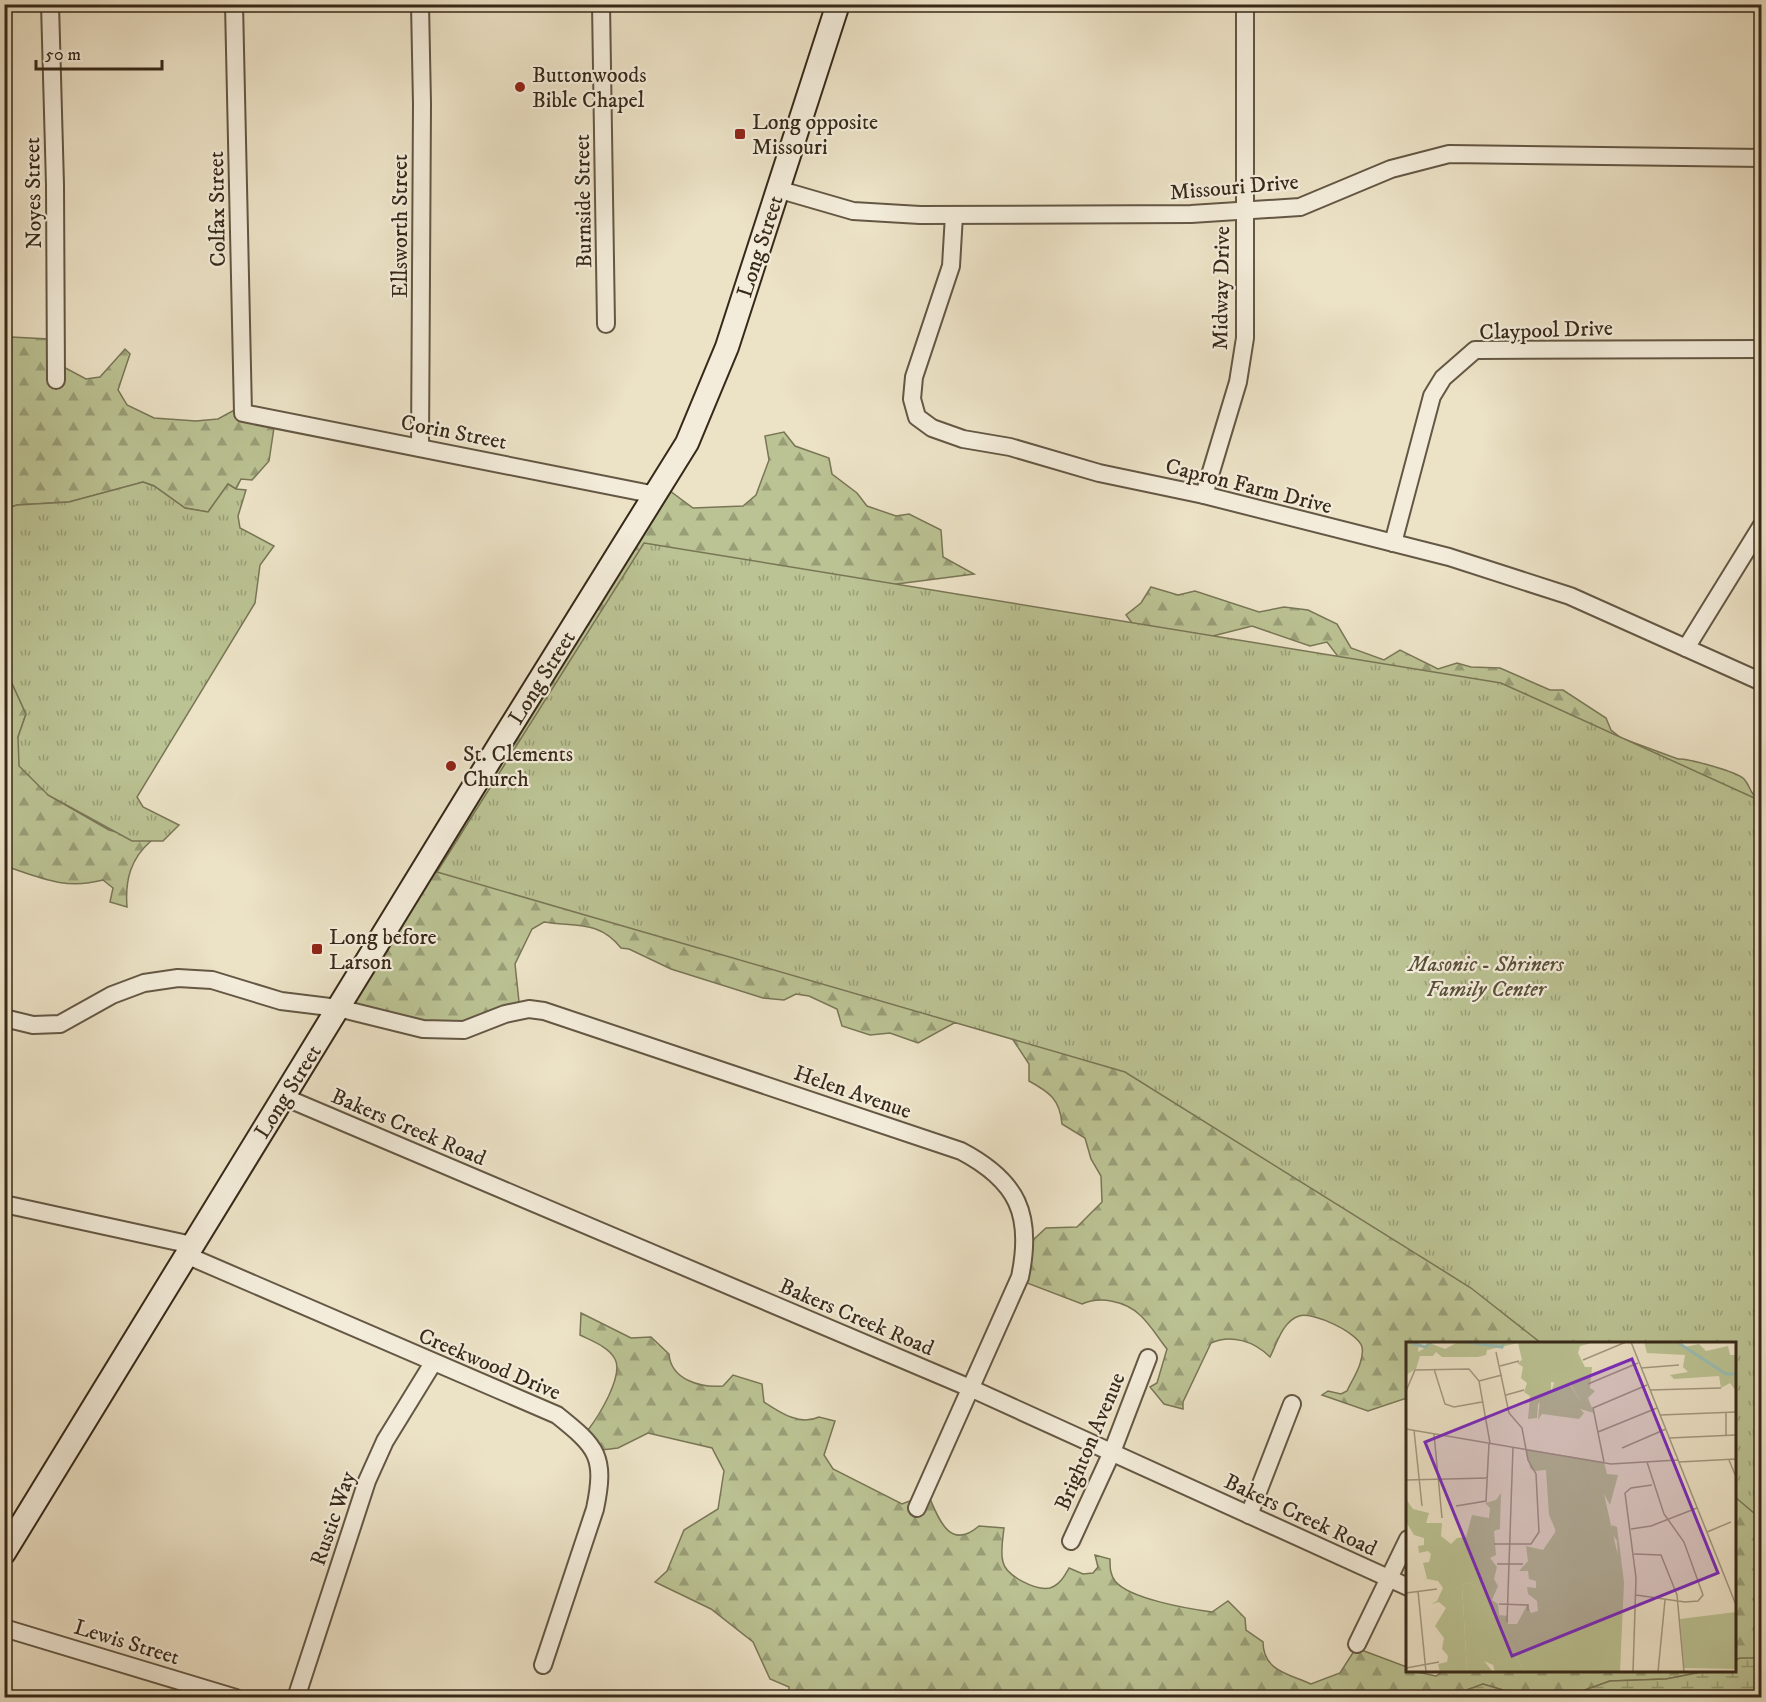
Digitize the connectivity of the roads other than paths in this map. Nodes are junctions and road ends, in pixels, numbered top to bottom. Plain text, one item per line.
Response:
1 (50, 4) edge
2 (234, 4) edge
3 (420, 4) edge
4 (601, 4) edge
5 (838, 4) edge
6 (1245, 4) edge
7 (1761, 158) edge
8 (777, 189) junction
9 (1244, 212) junction
10 (954, 215) junction
11 (606, 324) dead end
12 (1761, 349) edge
13 (56, 380) dead end
14 (243, 413) joint
15 (420, 448) junction
16 (656, 495) junction
17 (1204, 495) junction
18 (1761, 525) edge
19 (1393, 543) junction
20 (1686, 648) junction
21 (1761, 682) edge
22 (338, 1008) junction
23 (4, 1018) edge
24 (284, 1097) junction
25 (4, 1204) edge
26 (189, 1250) junction
27 (1148, 1358) dead end
28 (433, 1363) junction
29 (970, 1388) junction
30 (1292, 1404) dead end
31 (1112, 1452) junction
32 (917, 1508) dead end
33 (1249, 1515) junction
34 (1071, 1541) dead end
35 (1406, 1541) edge
36 (4, 1553) edge
37 (1390, 1579) junction
38 (1406, 1587) edge
39 (4, 1628) edge
40 (1357, 1644) dead end
41 (543, 1665) dead end
42 (236, 1698) edge
43 (296, 1698) edge

1 - 13 street, Noyes Street
2 - 14 street, Colfax Street
3 - 15 street, Ellsworth Street
4 - 11 street, Burnside Street
5 - 8 street, Long Street
6 - 9 street, Midway Drive
7 - 9 street, Missouri Drive
8 - 10 street, Missouri Drive
8 - 16 street, Long Street
9 - 10 street, Missouri Drive
9 - 17 street, Midway Drive
10 - 17 street, Capron Farm Drive
12 - 19 street, Claypool Drive
14 - 15 street, Corin Street
15 - 16 street, Corin Street
16 - 22 street, Long Street
17 - 19 street, Capron Farm Drive
18 - 20 street
19 - 20 street, Capron Farm Drive
20 - 21 street, Capron Farm Drive
22 - 23 street, Helen Avenue
22 - 24 street, Long Street
22 - 29 street, Helen Avenue
24 - 26 street, Long Street
24 - 29 street, Bakers Creek Road
25 - 26 street, Creekwood Drive
26 - 28 street, Creekwood Drive
26 - 36 street, Long Street
27 - 31 street, Brighton Avenue
28 - 41 street, Creekwood Drive
28 - 43 street, Rustic Way
29 - 31 street, Bakers Creek Road
29 - 32 street, Helen Avenue
30 - 33 street
31 - 33 street, Bakers Creek Road
31 - 34 street, Brighton Avenue
33 - 37 street, Bakers Creek Road
35 - 37 street
37 - 38 street, Bakers Creek Road
37 - 40 street
39 - 42 street, Lewis Street

